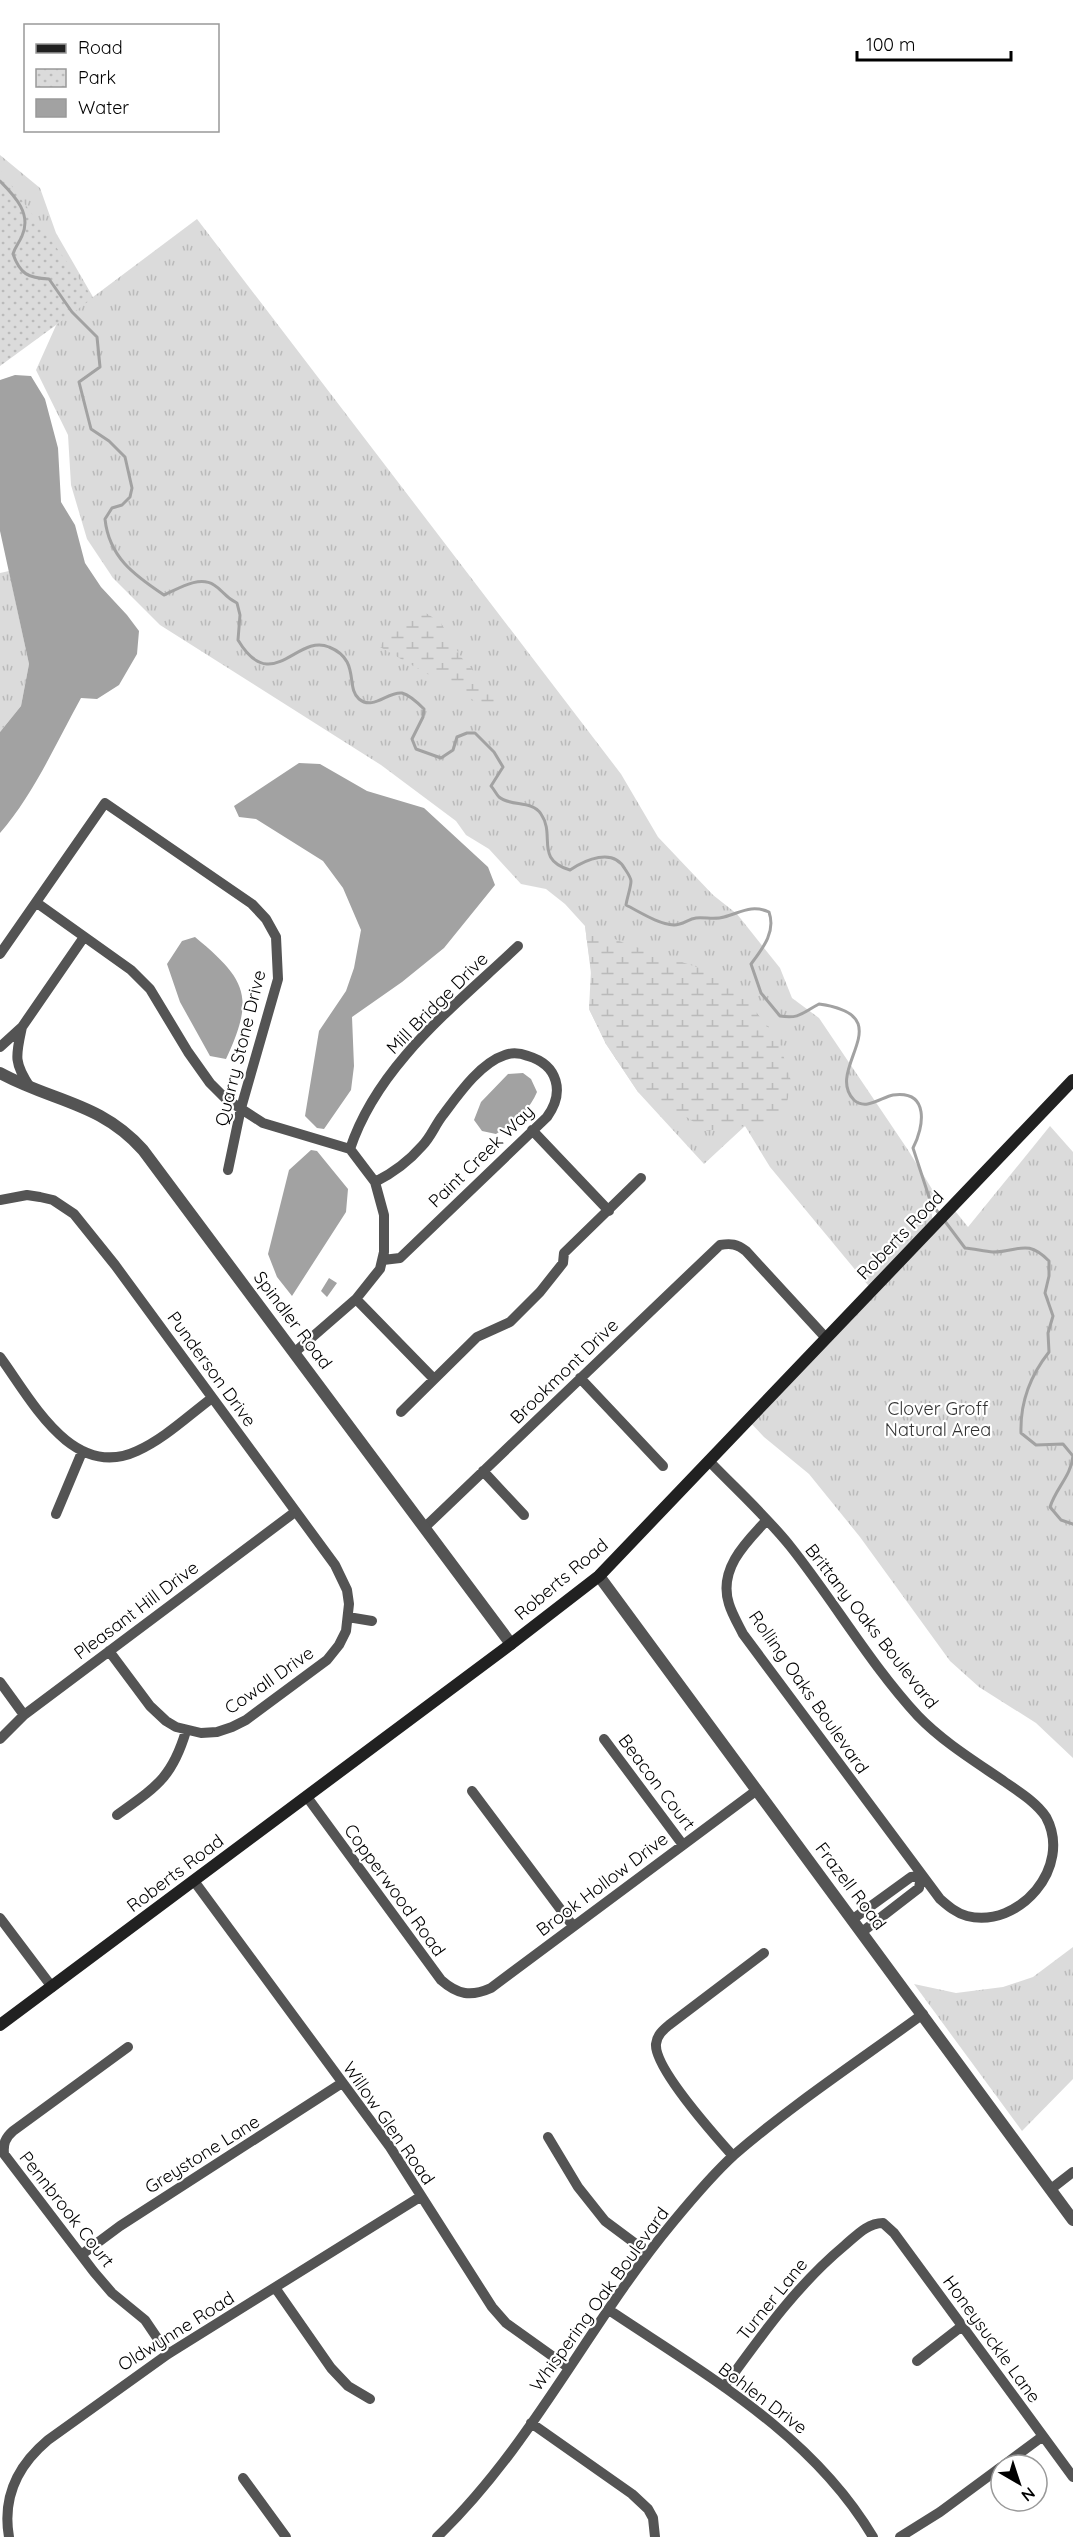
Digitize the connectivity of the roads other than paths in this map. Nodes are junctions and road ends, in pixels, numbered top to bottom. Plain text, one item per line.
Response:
1 (37, 903) junction
2 (84, 937) junction
3 (518, 946) dead end
4 (0, 954) edge
5 (22, 1027) junction
6 (0, 1047) edge
7 (0, 1073) edge
8 (1073, 1080) edge
9 (30, 1087) junction
10 (241, 1108) junction
11 (532, 1130) junction
12 (350, 1149) junction
13 (228, 1170) dead end
14 (641, 1178) dead end
15 (375, 1182) junction
16 (0, 1200) edge
17 (609, 1211) junction
18 (383, 1260) junction
19 (356, 1299) junction
20 (826, 1338) junction
21 (295, 1352) junction
22 (0, 1356) edge
23 (580, 1378) junction
24 (434, 1379) junction
25 (212, 1398) junction
26 (401, 1412) dead end
27 (82, 1452) junction
28 (709, 1461) junction
29 (663, 1466) dead end
30 (483, 1471) junction
31 (295, 1512) junction
32 (56, 1514) dead end
33 (524, 1515) dead end
34 (766, 1521) junction
35 (424, 1528) junction
36 (598, 1576) junction
37 (348, 1617) junction
38 (372, 1621) dead end
39 (511, 1644) junction
40 (109, 1651) junction
41 (0, 1682) edge
42 (24, 1715) junction
43 (186, 1731) junction
44 (0, 1739) edge
45 (604, 1739) dead end
46 (757, 1790) junction
47 (472, 1791) dead end
48 (307, 1797) junction
49 (117, 1815) dead end
50 (683, 1845) junction
51 (921, 1876) junction
52 (195, 1881) junction
53 (0, 1918) edge
54 (853, 1919) junction
55 (573, 1926) junction
56 (862, 1932) junction
57 (764, 1953) dead end
58 (52, 1987) junction
59 (463, 1994) joint
60 (923, 2014) junction
61 (0, 2025) edge
62 (128, 2046) dead end
63 (342, 2083) junction
64 (548, 2137) dead end
65 (733, 2156) junction
66 (1073, 2172) edge
67 (1051, 2189) junction
68 (420, 2197) junction
69 (1073, 2220) edge
70 (883, 2223) joint
71 (648, 2253) junction
72 (81, 2255) junction
73 (276, 2289) junction
74 (609, 2310) junction
75 (962, 2326) junction
76 (168, 2354) junction
77 (917, 2361) dead end
78 (569, 2368) junction
79 (724, 2387) junction
80 (370, 2399) dead end
81 (531, 2423) junction
82 (1043, 2436) junction
83 (1020, 2453) edge
84 (989, 2476) edge
85 (1073, 2477) edge
86 (243, 2478) dead end
87 (9, 2537) edge
88 (286, 2537) edge
89 (437, 2537) edge
90 (655, 2537) edge
91 (873, 2537) edge
92 (900, 2537) edge

1 - 2 street
1 - 4 street
1 - 10 street, Quarry Stone Drive
2 - 5 street
2 - 10 street
3 - 12 street, Mill Bridge Drive
5 - 6 street
5 - 9 street
7 - 9 street, Spindler Road
8 - 20 main road, Roberts Road
9 - 21 street, Spindler Road
10 - 12 street
10 - 13 street, Quarry Stone Drive
11 - 15 street, Paint Creek Way
11 - 17 street
11 - 18 street, Paint Creek Way
12 - 15 street
14 - 17 street
15 - 18 street
16 - 25 street, Punderson Drive
17 - 24 street
18 - 19 street
19 - 21 street
19 - 24 street
20 - 23 street, Brookmont Drive
20 - 28 main road, Roberts Road
21 - 35 street, Spindler Road
22 - 27 street
23 - 29 street
23 - 30 street, Brookmont Drive
24 - 26 street
25 - 27 street
25 - 31 street, Punderson Drive
27 - 32 street
28 - 34 street, Brittany Oaks Boulevard
28 - 36 main road, Roberts Road
30 - 33 street
30 - 35 street, Brookmont Drive
31 - 37 street, Punderson Drive
31 - 40 street, Pleasant Hill Drive
34 - 51 street, Rolling Oaks Boulevard
34 - 51 street, Brittany Oaks Boulevard
35 - 39 street, Spindler Road
36 - 39 main road, Roberts Road
36 - 46 street, Frazell Road
37 - 38 street
37 - 43 street, Cowall Drive
39 - 48 main road, Roberts Road
40 - 42 street, Pleasant Hill Drive
40 - 43 street, Cowall Drive
41 - 42 street
42 - 44 street, Pleasant Hill Drive
43 - 49 street
45 - 50 street, Beacon Court
46 - 50 street, Brook Hollow Drive
46 - 54 street, Frazell Road
47 - 55 street
48 - 52 main road, Roberts Road
48 - 59 street, Copperwood Road
50 - 55 street, Brook Hollow Drive
51 - 54 street
51 - 56 street
52 - 58 main road, Roberts Road
52 - 63 street, Willow Glen Road
53 - 58 street
54 - 56 street, Frazell Road
55 - 59 street, Brook Hollow Drive
56 - 60 street, Frazell Road
57 - 65 street
58 - 61 main road, Roberts Road
60 - 65 street, Whispering Oak Boulevard
60 - 67 street, Frazell Road
62 - 72 street, Pennbrook Court
63 - 68 street, Willow Glen Road
63 - 72 street, Greystone Lane
64 - 71 street
65 - 71 street, Whispering Oak Boulevard
66 - 67 street
67 - 69 street, Frazell Road
68 - 73 street, Oldwynne Road
68 - 78 street, Willow Glen Road
70 - 75 street, Honeysuckle Lane
70 - 79 street, Turner Lane
71 - 74 street, Whispering Oak Boulevard
72 - 76 street, Pennbrook Court
73 - 76 street, Oldwynne Road
73 - 80 street
74 - 78 street, Whispering Oak Boulevard
74 - 79 street, Bohlen Drive
75 - 77 street
75 - 82 street, Honeysuckle Lane
76 - 87 street, Oldwynne Road
78 - 81 street, Whispering Oak Boulevard
79 - 91 street, Bohlen Drive
81 - 89 street, Whispering Oak Boulevard
81 - 90 street
82 - 83 street
82 - 85 street, Honeysuckle Lane
84 - 92 street
86 - 88 street

